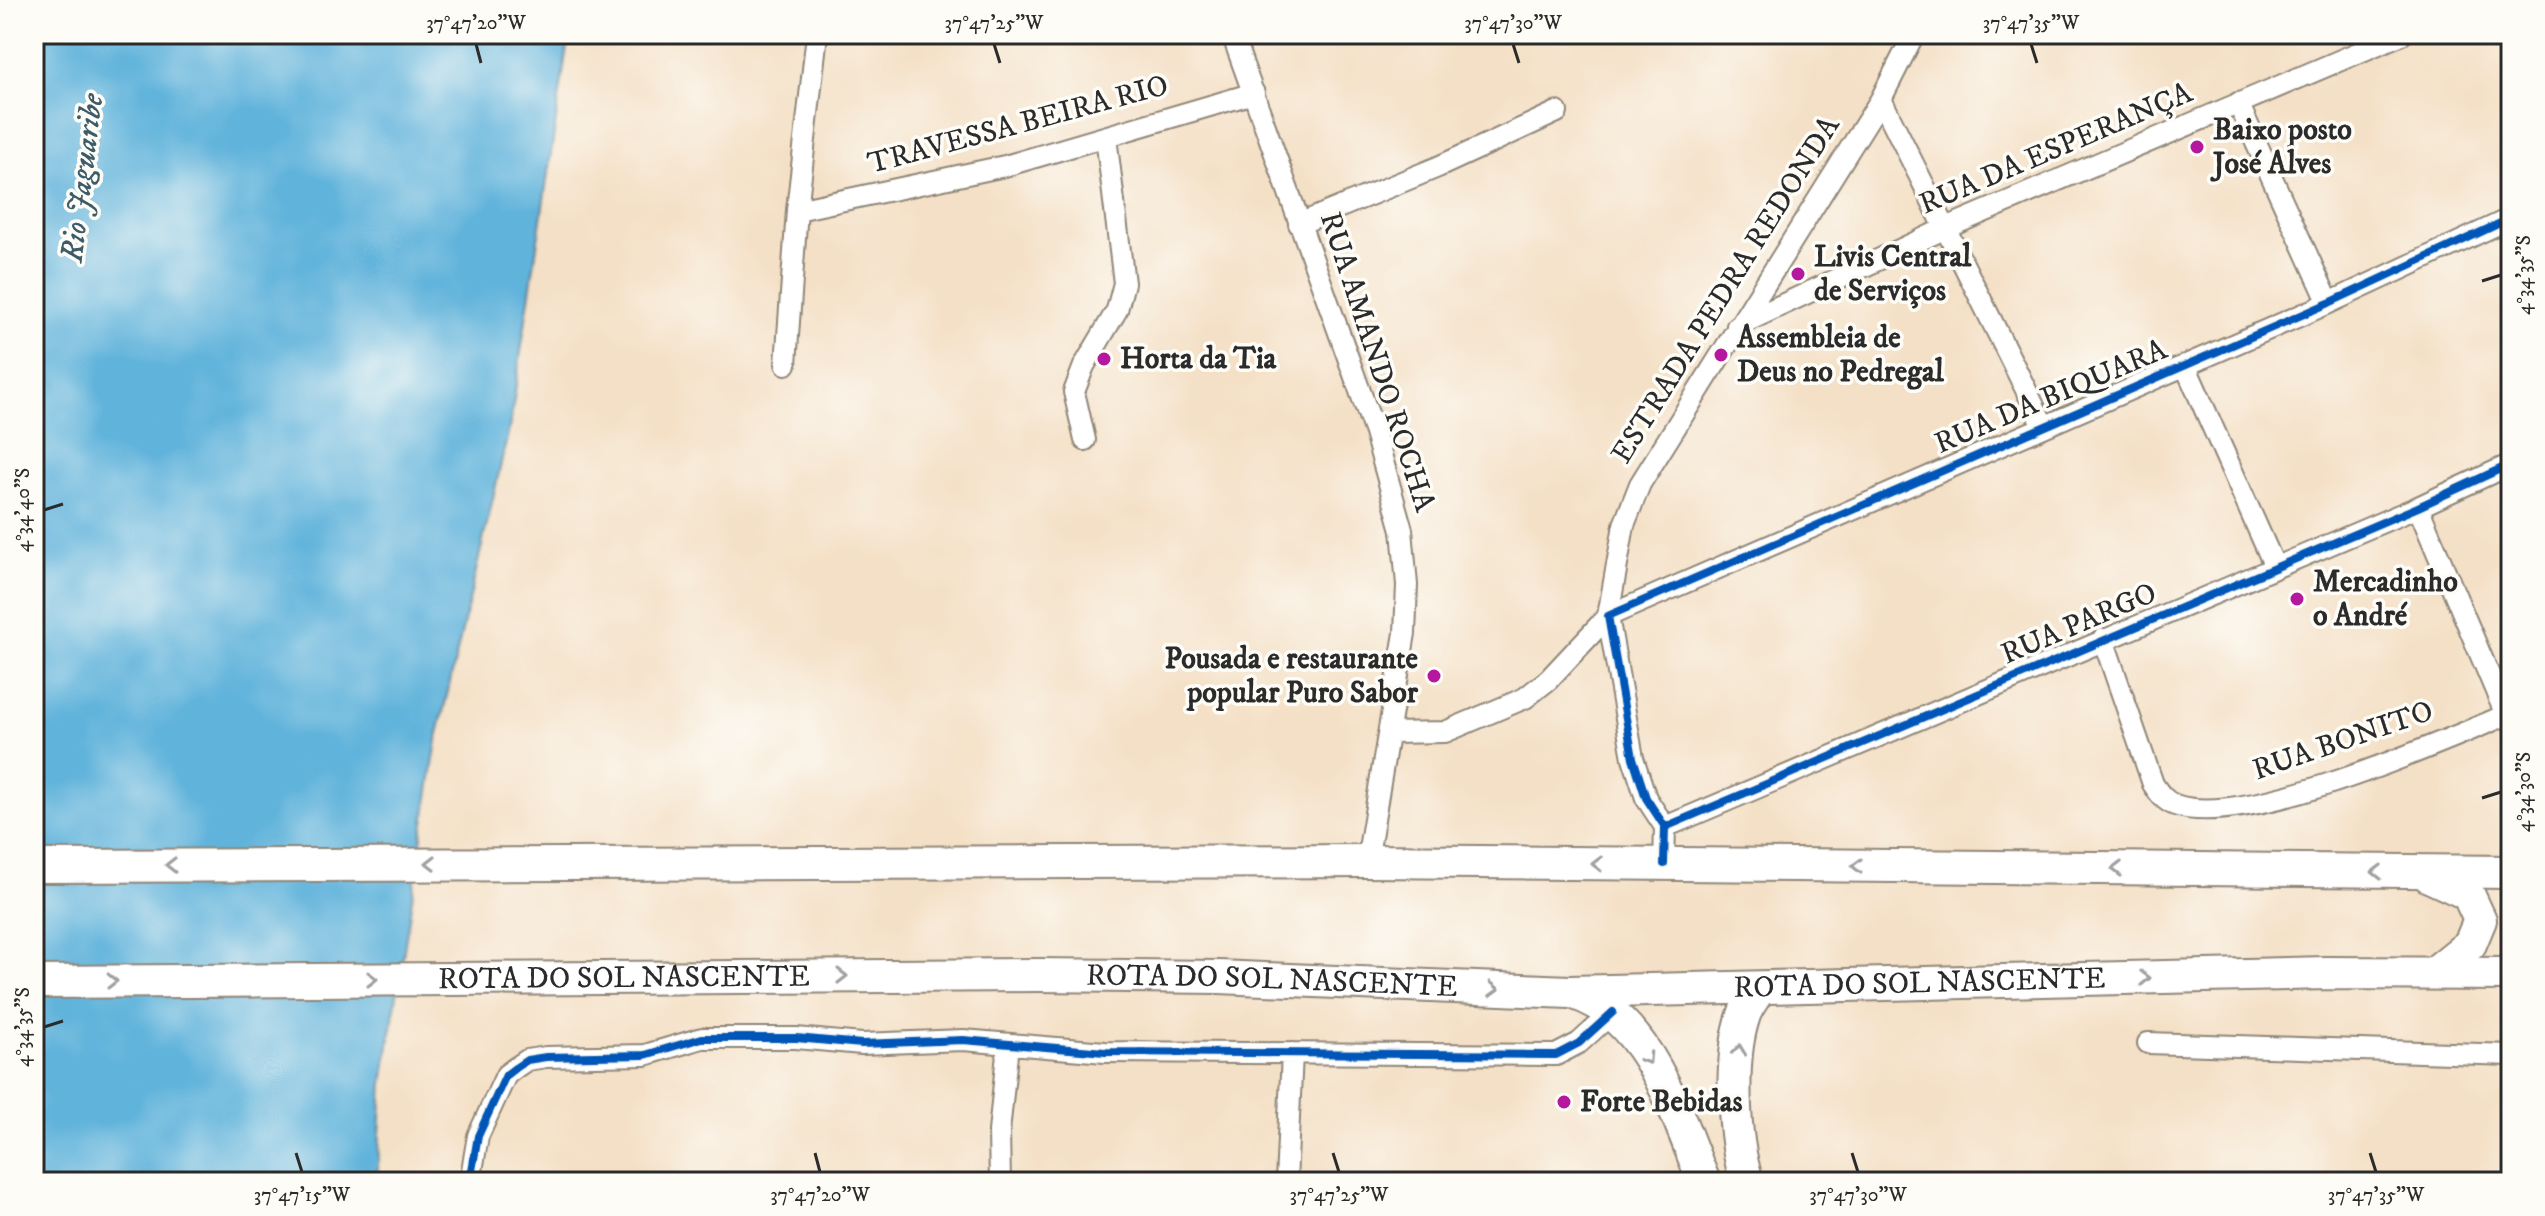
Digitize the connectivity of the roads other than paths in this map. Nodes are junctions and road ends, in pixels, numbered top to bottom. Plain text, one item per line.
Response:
1 (817, 34) edge
2 (1232, 34) edge
3 (1914, 34) edge
4 (2402, 34) edge
5 (1254, 93) junction
6 (1881, 99) junction
7 (2238, 103) junction
8 (1557, 112) dead end
9 (1106, 137) junction
10 (797, 210) junction
11 (2511, 218) edge
12 (1299, 224) junction
13 (1946, 228) junction
14 (2329, 303) junction
15 (1737, 326) junction
16 (786, 364) dead end
17 (2185, 365) junction
18 (2044, 426) junction
19 (1085, 440) dead end
20 (2511, 464) edge
21 (2418, 507) junction
22 (2275, 567) junction
23 (1608, 616) junction
24 (2103, 639) junction
25 (2508, 714) edge
26 (1391, 733) junction
27 (1665, 827) junction
28 (1367, 861) junction
29 (1664, 864) junction
30 (34, 866) edge
31 (2420, 872) junction
32 (2510, 882) edge
33 (2510, 963) edge
34 (2434, 973) junction
35 (34, 982) edge
36 (1760, 988) junction
37 (1570, 992) junction
38 (1613, 1012) junction
39 (2148, 1043) dead end
40 (1008, 1044) junction
41 (1292, 1053) junction
42 (2511, 1055) edge
43 (470, 1182) edge
44 (1000, 1182) edge
45 (1286, 1182) edge
46 (1704, 1182) edge
47 (1747, 1182) edge

1 - 10 street
2 - 5 street, RUA AMANDO ROCHA
3 - 6 street, ESTRADA PEDRA REDONDA
4 - 7 street, RUA DA ESPERANÇA
5 - 9 street, TRAVESSA BEIRA RIO
5 - 12 street, RUA AMANDO ROCHA
6 - 13 street
6 - 15 street, ESTRADA PEDRA REDONDA
7 - 13 street, RUA DA ESPERANÇA
7 - 14 street
8 - 12 street
9 - 10 street, TRAVESSA BEIRA RIO
9 - 19 street
10 - 16 street
11 - 14 street, RUA DA BIQUARA
12 - 26 street, RUA AMANDO ROCHA
13 - 15 street, RUA DA ESPERANÇA
13 - 18 street
14 - 17 street, RUA DA BIQUARA
15 - 23 street, ESTRADA PEDRA REDONDA
17 - 18 street, RUA DA BIQUARA
17 - 22 street
18 - 23 street, RUA DA BIQUARA
20 - 21 street, RUA PARGO
21 - 22 street, RUA PARGO
21 - 25 street
22 - 24 street, RUA PARGO
23 - 26 street
23 - 27 street
24 - 25 street, RUA BONITO
24 - 27 street, RUA PARGO
26 - 28 street, RUA AMANDO ROCHA
27 - 29 street
29 -> 28 highway
28 -> 30 highway
31 -> 29 highway
31 - 32 highway
31 - 34 highway
33 - 34 highway, ROTA DO SOL NASCENTE
36 -> 34 highway, ROTA DO SOL NASCENTE
35 -> 37 highway, ROTA DO SOL NASCENTE
36 - 37 highway, ROTA DO SOL NASCENTE
47 -> 36 highway
37 - 38 highway
38 - 41 street
38 -> 46 highway
39 - 42 street
40 - 41 street
40 - 43 street
40 - 44 street
41 - 45 street

